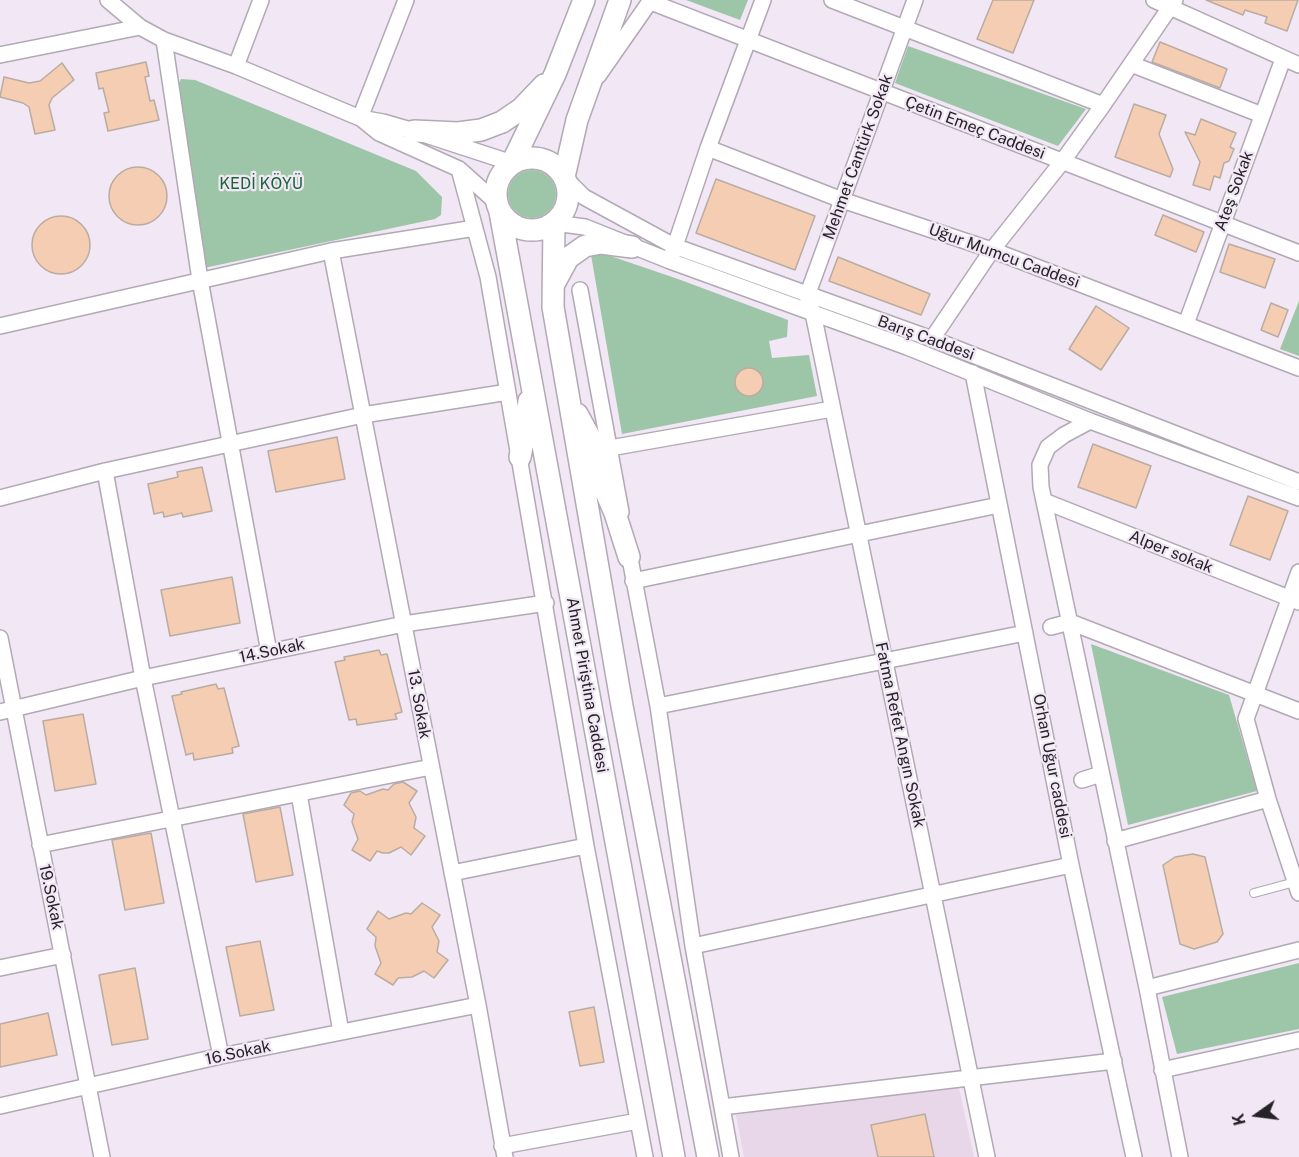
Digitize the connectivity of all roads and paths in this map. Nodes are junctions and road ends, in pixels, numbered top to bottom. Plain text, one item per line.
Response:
1 (108, 0) edge
2 (261, 0) edge
3 (406, 0) edge
4 (574, 0) edge
5 (584, 0) edge
6 (620, 0) edge
7 (763, 0) edge
8 (832, 0) edge
9 (915, 0) edge
10 (1154, 0) edge
11 (651, 1) edge
12 (1172, 3) edge
13 (576, 22) junction
14 (140, 27) junction
15 (904, 28) junction
16 (748, 39) junction
17 (164, 40) junction
18 (0, 56) edge
19 (1282, 59) junction
20 (1131, 64) junction
21 (1299, 65) edge
22 (236, 66) junction
23 (555, 74) junction
24 (881, 91) junction
25 (586, 93) junction
26 (1103, 105) junction
27 (1262, 115) junction
28 (360, 118) junction
29 (414, 130) junction
30 (708, 148) junction
31 (1062, 162) junction
32 (512, 163) junction
33 (459, 169) junction
34 (564, 177) junction
35 (842, 200) junction
36 (498, 207) junction
37 (554, 223) junction
38 (1222, 224) junction
39 (475, 228) junction
40 (632, 247) junction
41 (992, 250) junction
42 (331, 251) junction
43 (1299, 253) edge
44 (672, 254) junction
45 (200, 280) junction
46 (553, 285) junction
47 (580, 290) dead end
48 (807, 296) junction
49 (813, 313) junction
50 (1186, 324) junction
51 (0, 326) edge
52 (932, 339) junction
53 (1299, 368) edge
54 (973, 373) junction
55 (531, 376) junction
56 (508, 392) junction
57 (569, 398) junction
58 (832, 409) junction
59 (363, 416) junction
60 (1090, 422) junction
61 (229, 444) junction
62 (610, 448) junction
63 (520, 457) junction
64 (105, 471) junction
65 (1299, 482) edge
66 (0, 498) edge
67 (1299, 498) edge
68 (1044, 501) junction
69 (999, 505) junction
70 (858, 533) junction
71 (629, 556) junction
72 (1299, 572) edge
73 (633, 580) junction
74 (1295, 600) edge
75 (546, 603) junction
76 (1070, 622) junction
77 (404, 624) junction
78 (1051, 627) dead end
79 (1026, 633) junction
80 (0, 638) edge
81 (269, 652) junction
82 (884, 660) junction
83 (143, 678) junction
84 (1254, 693) junction
85 (658, 706) junction
86 (6, 711) edge
87 (1299, 711) edge
88 (430, 767) junction
89 (1101, 774) junction
90 (1082, 780) dead end
91 (299, 794) junction
92 (1268, 799) junction
93 (172, 819) junction
94 (1115, 841) junction
95 (40, 845) junction
96 (586, 846) junction
97 (1071, 865) junction
98 (452, 873) junction
99 (1297, 888) edge
100 (1254, 893) dead end
101 (933, 894) junction
102 (693, 946) junction
103 (1299, 950) edge
104 (63, 955) junction
105 (0, 968) edge
106 (1147, 988) junction
107 (478, 1005) junction
108 (341, 1032) junction
109 (1299, 1040) edge
110 (220, 1056) junction
111 (1114, 1061) junction
112 (1162, 1070) junction
113 (971, 1078) junction
114 (89, 1086) junction
115 (0, 1106) edge
116 (722, 1107) junction
117 (638, 1121) junction
118 (503, 1151) edge
119 (102, 1157) edge
120 (645, 1157) edge
121 (674, 1157) edge
122 (708, 1157) edge
123 (731, 1157) edge
124 (987, 1157) edge
125 (1134, 1157) edge
126 (1180, 1157) edge

1 - 14 street
2 - 22 street
3 - 28 street
4 - 13 street
5 - 13 street
6 - 25 street
7 - 16 street
8 - 15 street
9 - 15 street, Mehmet Cantürk Sokak
10 - 12 street
11 - 16 street, Çetin Emeç Caddesi
11 - 25 street
12 - 19 street
12 - 20 street
13 - 23 street
14 - 17 street
14 - 18 street
15 - 24 street, Mehmet Cantürk Sokak
15 - 26 street
16 - 24 street, Çetin Emeç Caddesi
16 - 30 street
17 - 22 street
17 - 45 street
19 - 21 street
19 - 27 street, Ateş Sokak
20 - 26 street
20 - 27 street
22 - 28 street
23 - 29 street
23 - 32 street
24 - 31 street, Çetin Emeç Caddesi
24 - 35 street, Mehmet Cantürk Sokak
25 - 34 street
26 - 31 street
27 - 38 street, Ateş Sokak
28 - 29 street
28 - 33 street
29 - 32 street
30 - 35 street, Uğur Mumcu Caddesi
30 - 44 street
31 - 38 street, Çetin Emeç Caddesi
31 - 41 street
32 - 34 street
32 - 36 street
33 - 36 street
33 - 39 street
34 - 37 street
34 - 44 street, Barış Caddesi
35 - 41 street, Uğur Mumcu Caddesi
35 - 48 street, Mehmet Cantürk Sokak
36 - 37 street
36 - 55 street, Ahmet Piriştina Caddesi
37 - 40 street, Barış Caddesi
37 - 46 street, Ahmet Piriştina Caddesi
38 - 43 street, Çetin Emeç Caddesi
38 - 50 street, Ateş Sokak
39 - 42 street
39 - 56 street
40 - 44 street, Barış Caddesi
40 - 46 street
41 - 50 street, Uğur Mumcu Caddesi
41 - 52 street
42 - 45 street
42 - 59 street, 13. Sokak
44 - 48 street, Barış Caddesi
44 - 49 street, Barış Caddesi
45 - 51 street
45 - 61 street
46 - 57 street, Ahmet Piriştina Caddesi
47 - 62 street
48 - 49 street
48 - 52 street, Barış Caddesi
49 - 54 street, Barış Caddesi
49 - 58 street, Fatma Refet Angın Sokak
50 - 53 street, Uğur Mumcu Caddesi
52 - 65 street, Barış Caddesi
54 - 60 street, Barış Caddesi
54 - 69 street, Orhan Uğur caddesi
55 - 63 street
55 - 121 street, Ahmet Piriştina Caddesi
56 - 59 street
56 - 63 street
57 - 71 street
57 - 122 street, Ahmet Piriştina Caddesi
58 - 62 street
58 - 70 street, Fatma Refet Angın Sokak
59 - 61 street
59 - 77 street, 13. Sokak
60 - 67 street, Barış Caddesi
60 - 68 street
61 - 64 street
61 - 81 street
62 - 71 street
63 - 75 street
64 - 66 street
64 - 83 street
68 - 74 street, Alper sokak
68 - 76 street
69 - 70 street
69 - 79 street, Orhan Uğur caddesi
70 - 73 street
70 - 82 street, Fatma Refet Angın Sokak
71 - 73 street
72 - 74 street
73 - 85 street
74 - 84 street
75 - 77 street, 14.Sokak
75 - 96 street
76 - 78 street
76 - 84 street
76 - 89 street
77 - 81 street, 14.Sokak
77 - 88 street, 13. Sokak
79 - 82 street
79 - 97 street, Orhan Uğur caddesi
80 - 86 street, 19.Sokak
81 - 83 street, 14.Sokak
82 - 85 street
82 - 101 street, Fatma Refet Angın Sokak
83 - 86 street, 14.Sokak
83 - 93 street
84 - 87 street
84 - 92 street
85 - 102 street
86 - 95 street, 19.Sokak
88 - 91 street
88 - 98 street, 13. Sokak
89 - 90 street
89 - 94 street
91 - 93 street
91 - 108 street
92 - 94 street
92 - 99 street
93 - 95 street
93 - 110 street
94 - 106 street
95 - 104 street, 19.Sokak
96 - 98 street
96 - 117 street
97 - 101 street
97 - 111 street, Orhan Uğur caddesi
98 - 107 street, 13. Sokak
99 - 100 lane
101 - 102 street
101 - 113 street, Fatma Refet Angın Sokak
102 - 116 street
103 - 106 street
104 - 105 street
104 - 114 street, 19.Sokak
106 - 112 street
107 - 108 street, 16.Sokak
107 - 118 street, 13. Sokak
108 - 110 street, 16.Sokak
109 - 112 street
110 - 114 street, 16.Sokak
111 - 113 street
111 - 125 street, Orhan Uğur caddesi
112 - 126 street
113 - 116 street
113 - 124 street, Fatma Refet Angın Sokak
114 - 115 street, 16.Sokak
114 - 119 street, 19.Sokak
116 - 123 street
117 - 118 street
117 - 120 street

